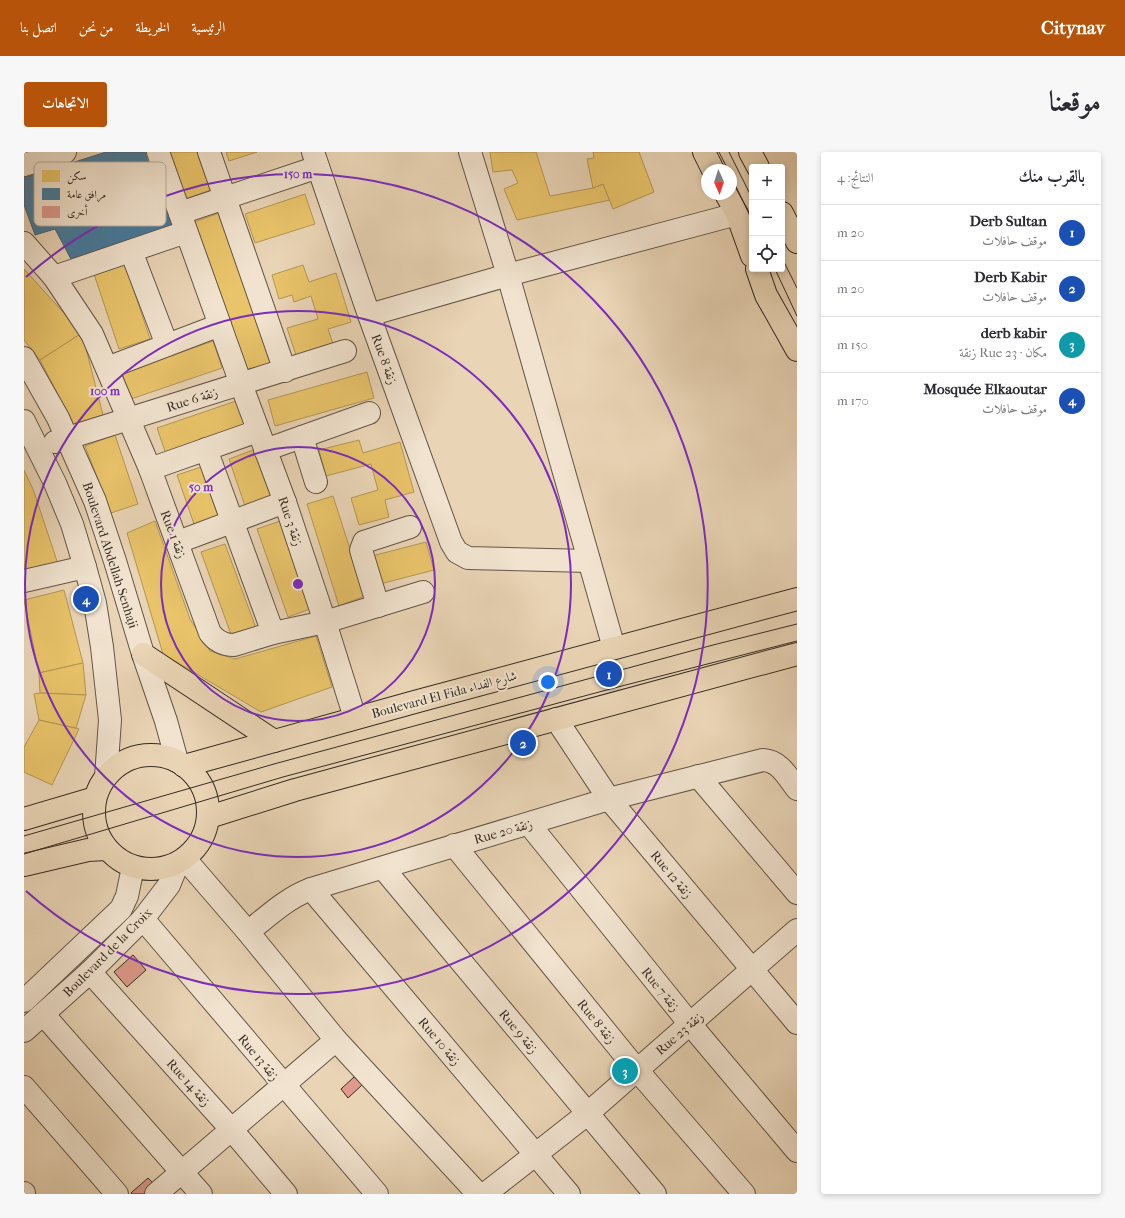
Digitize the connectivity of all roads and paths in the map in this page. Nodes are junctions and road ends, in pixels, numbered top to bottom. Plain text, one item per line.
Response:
1 (65, 152) edge
2 (158, 152) edge
3 (209, 152) edge
4 (470, 152) edge
5 (704, 152) edge
6 (750, 152) edge
7 (315, 159) edge
8 (162, 162) edge
9 (710, 164) edge
10 (756, 164) edge
11 (24, 165) edge
12 (166, 175) edge
13 (225, 198) junction
14 (729, 200) edge
15 (737, 214) junction
16 (785, 219) edge
17 (183, 223) junction
18 (797, 242) edge
19 (24, 243) edge
20 (749, 248) edge
21 (131, 251) junction
22 (758, 272) edge
23 (508, 275) junction
24 (54, 277) junction
25 (369, 315) junction
26 (220, 325) junction
27 (168, 345) junction
28 (797, 350) edge
29 (346, 351) dead end
30 (24, 358) edge
31 (107, 368) junction
32 (285, 371) junction
33 (241, 384) junction
34 (369, 413) dead end
35 (129, 420) junction
36 (24, 421) edge
37 (302, 437) junction
38 (68, 438) junction
39 (262, 440) junction
40 (38, 448) junction
41 (206, 449) junction
42 (150, 469) junction
43 (316, 482) dead end
44 (285, 502) junction
45 (232, 522) junction
46 (410, 527) dead end
47 (178, 542) junction
48 (589, 561) junction
49 (86, 567) junction
50 (24, 581) edge
51 (423, 592) dead end
52 (797, 599) edge
53 (378, 606) junction
54 (325, 622) junction
55 (273, 633) junction
56 (614, 648) junction
57 (143, 654) junction
58 (797, 654) edge
59 (355, 718) junction
60 (556, 719) junction
61 (274, 741) junction
62 (181, 763) junction
63 (698, 776) junction
64 (106, 777) junction
65 (797, 789) edge
66 (95, 798) junction
67 (609, 799) junction
68 (209, 817) junction
69 (24, 819) edge
70 (529, 824) junction
71 (454, 845) junction
72 (106, 849) junction
73 (182, 861) junction
74 (24, 865) edge
75 (133, 867) junction
76 (384, 868) junction
77 (311, 889) junction
78 (797, 892) edge
79 (144, 919) junction
80 (797, 930) edge
81 (248, 932) junction
82 (752, 970) junction
83 (90, 972) junction
84 (24, 1001) edge
85 (43, 1014) junction
86 (797, 1023) edge
87 (690, 1024) junction
88 (24, 1031) edge
89 (336, 1040) junction
90 (637, 1070) junction
91 (283, 1085) junction
92 (24, 1087) edge
93 (587, 1114) junction
94 (231, 1129) junction
95 (797, 1151) edge
96 (535, 1155) junction
97 (182, 1171) junction
98 (117, 1194) edge
99 (156, 1194) edge
100 (201, 1194) edge
101 (286, 1194) edge
102 (377, 1194) edge
103 (478, 1194) edge
104 (485, 1194) edge
105 (569, 1194) edge
106 (655, 1194) edge
107 (744, 1194) edge

1 - 11 street
2 - 8 street, Rue 3 زنقة
3 - 13 street
4 - 23 street
5 - 9 main road
6 - 10 main road
7 - 13 street
7 - 25 street, Rue 8 زنقة
12 - 17 street, Rue 3 زنقة
13 - 17 street
13 - 32 street
14 - 15 main road
15 - 20 main road
15 - 23 street
16 - 18 main road
17 - 21 street
17 - 26 street, Rue 3 زنقة
19 - 24 street, Rue 1 زنقة
21 - 24 street
21 - 27 street
22 - 28 main road
23 - 25 street
23 - 48 street
24 - 31 street, Rue 1 زنقة
25 - 48 street, Rue 8 زنقة
26 - 27 street
26 - 33 street, Rue 3 زنقة
27 - 31 street
29 - 32 street, Rue 6 زنقة
30 - 38 street, Boulevard Abdellah Senhaji
31 - 35 street, Rue 1 زنقة
32 - 33 street, Rue 6 زنقة
33 - 35 street, Rue 6 زنقة
33 - 39 street, Rue 3 زنقة
34 - 37 street
35 - 38 street, Rue 6 زنقة
35 - 42 street, Rue 1 زنقة
36 - 40 street
37 - 39 street
37 - 43 street
38 - 40 street, Rue 6 زنقة
38 - 57 street, Boulevard Abdellah Senhaji
39 - 41 street
39 - 44 street, Rue 3 زنقة
40 - 49 street
41 - 42 street
41 - 45 street
42 - 47 street, Rue 1 زنقة
44 - 45 street
44 - 54 street, Rue 3 زنقة
45 - 47 street
45 - 55 street
46 - 53 street
47 - 55 street, Rue 1 زنقة
48 - 56 street
49 - 50 street
49 - 64 street
51 - 53 street, Rue 1 زنقة
52 - 56 main road, Boulevard El Fida شارع الفداء
53 - 54 street, Rue 1 زنقة
54 - 55 street, Rue 1 زنقة
54 - 59 street, Rue 3 زنقة
56 - 59 main road, Boulevard El Fida شارع الفداء
57 - 61 main road
57 - 62 street, Boulevard Abdellah Senhaji
58 - 60 main road
59 - 61 main road, Boulevard El Fida شارع الفداء
60 - 67 street, Rue 12 زنقة
60 - 68 main road
61 - 62 main road, Boulevard El Fida شارع الفداء
62 - 64 main road
62 - 68 main road
63 - 65 street, Rue 20 زنقة
63 - 67 street, Rue 20 زنقة
63 - 78 street
64 - 66 main road
66 - 69 main road
66 - 72 main road
67 - 70 street, Rue 20 زنقة
67 - 82 street, Rue 12 زنقة
68 - 73 main road
70 - 71 street, Rue 20 زنقة
70 - 87 street, Rue 7 زنقة
71 - 76 street, Rue 20 زنقة
71 - 90 street, Rue 8 زنقة
72 - 74 main road
72 - 75 main road
73 - 75 main road
73 - 79 street, Boulevard de la Croix
73 - 81 street
75 - 84 street, Boulevard de la Croix
76 - 77 street, Rue 20 زنقة
76 - 93 street, Rue 9 زنقة
77 - 81 street, Rue 20 زنقة
77 - 96 street, Rue 10 زنقة
79 - 83 street, Boulevard de la Croix
79 - 91 street, Rue 13 زنقة
80 - 82 street, Rue 23 زنقة
81 - 89 street
82 - 86 street, Rue 12 زنقة
82 - 87 street, Rue 23 زنقة
83 - 85 street, Boulevard de la Croix
83 - 94 street, Rue 14 زنقة
85 - 88 street, Boulevard de la Croix
85 - 97 street
87 - 90 street, Rue 23 زنقة
87 - 95 street, Rue 7 زنقة
89 - 91 street
89 - 103 street
90 - 93 street, Rue 23 زنقة
90 - 107 street, Rue 8 زنقة
91 - 94 street
91 - 102 street, Rue 13 زنقة
92 - 98 street
93 - 96 street, Rue 23 زنقة
93 - 106 street, Rue 9 زنقة
94 - 97 street
94 - 101 street, Rue 14 زنقة
96 - 104 street, Rue 23 زنقة
96 - 105 street, Rue 10 زنقة
97 - 99 street
97 - 100 street

